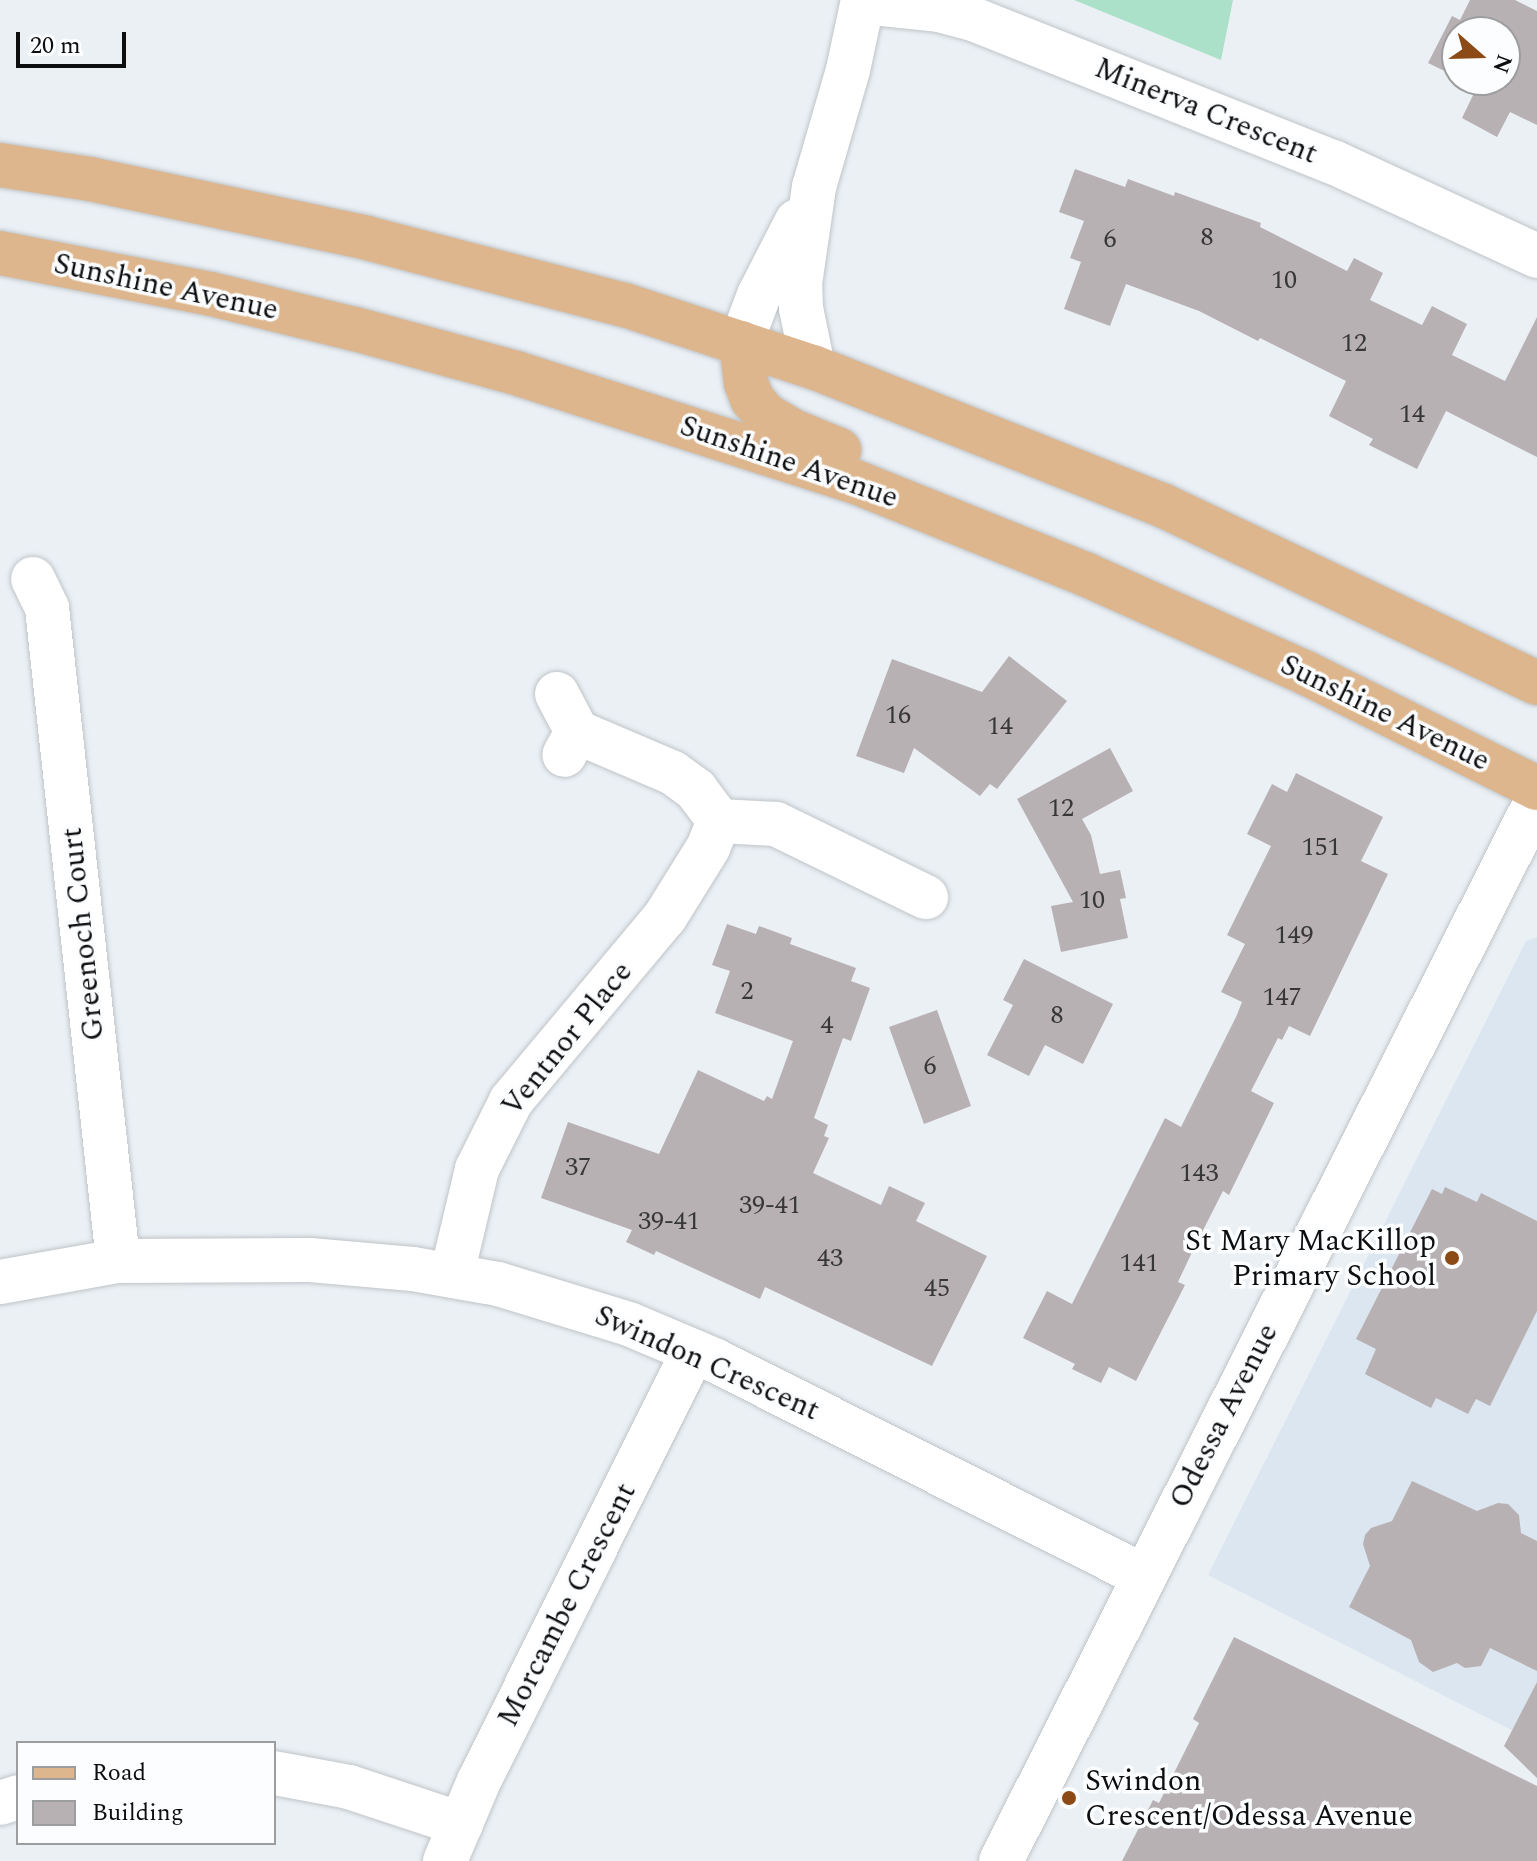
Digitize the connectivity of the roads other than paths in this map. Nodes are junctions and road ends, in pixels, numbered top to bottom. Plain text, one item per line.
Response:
1 (863, 1) edge
2 (0, 165) edge
3 (814, 187) junction
4 (0, 253) edge
5 (1537, 256) edge
6 (741, 343) junction
7 (813, 367) junction
8 (1087, 575) junction
9 (51, 593) dead end
10 (1537, 683) edge
11 (557, 694) dead end
12 (1537, 788) edge
13 (1537, 800) edge
14 (719, 821) junction
15 (926, 897) dead end
16 (118, 1261) junction
17 (452, 1274) junction
18 (0, 1282) edge
19 (693, 1351) junction
20 (1144, 1576) junction
21 (276, 1773) edge
22 (453, 1842) edge
23 (1001, 1861) edge

1 - 3 street
1 - 5 street, Minerva Crescent
2 - 6 main road
3 - 6 street
3 - 7 street
4 - 8 main road, Sunshine Avenue
6 - 7 main road
6 - 8 main road
7 - 10 main road
8 - 12 main road, Sunshine Avenue
9 - 16 street, Greenoch Court
11 - 14 street
13 - 20 street, Odessa Avenue
14 - 15 street
14 - 17 street, Ventnor Place
16 - 17 street, Swindon Crescent
16 - 18 street, Swindon Crescent
17 - 19 street, Swindon Crescent
19 - 20 street, Swindon Crescent
19 - 22 street, Morcambe Crescent
20 - 23 street, Odessa Avenue
21 - 22 street

